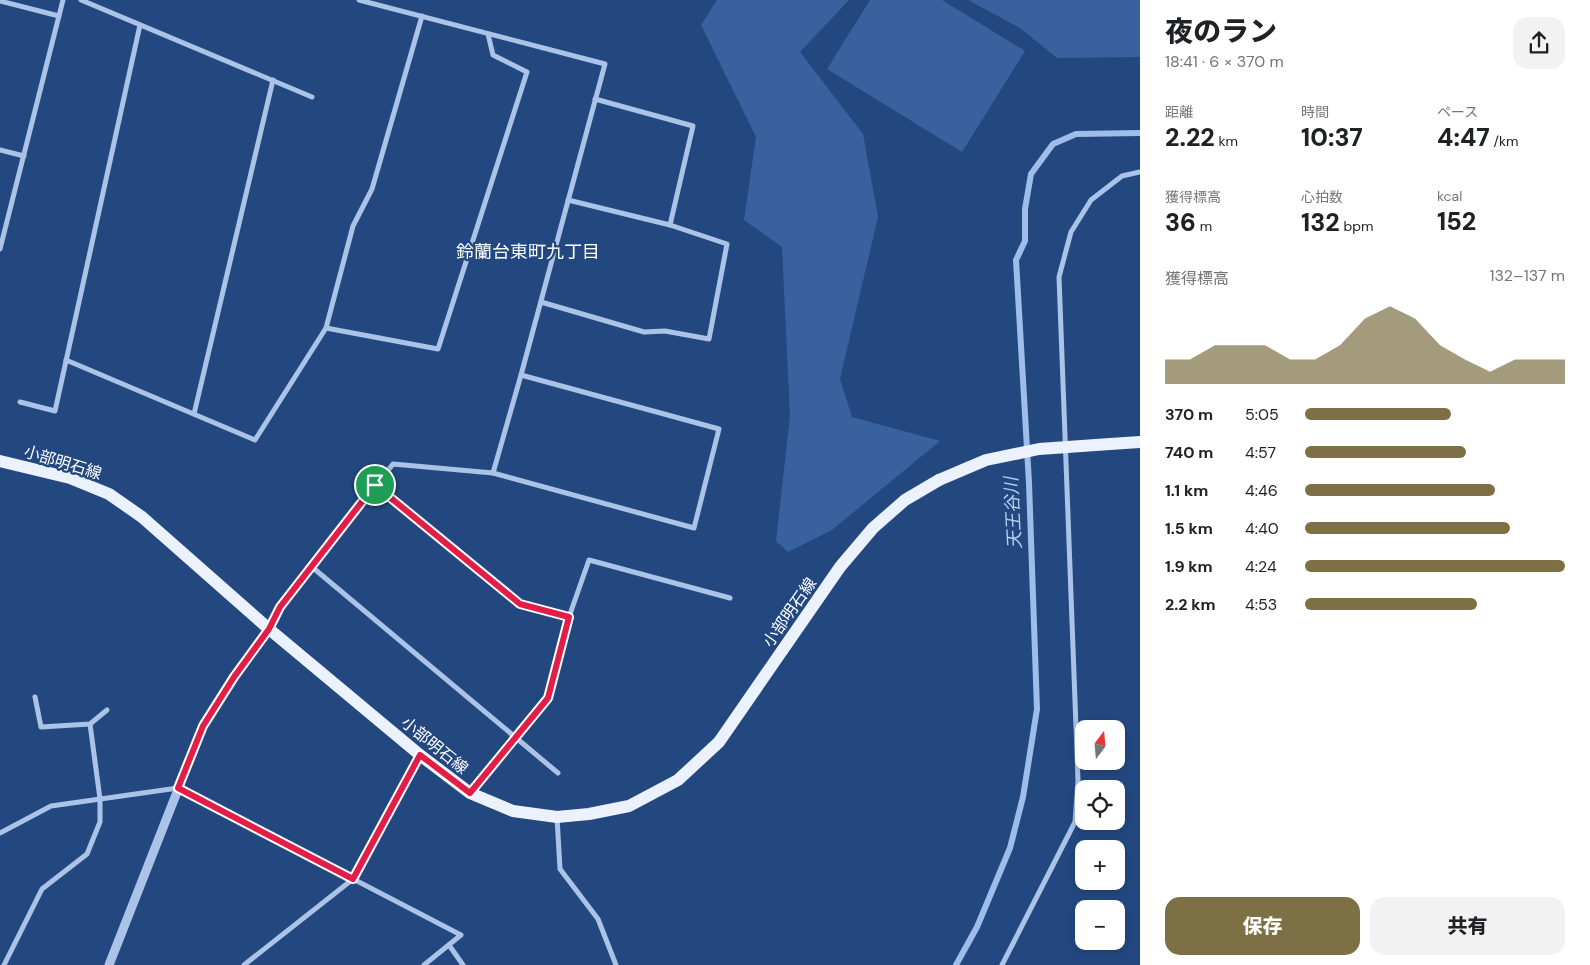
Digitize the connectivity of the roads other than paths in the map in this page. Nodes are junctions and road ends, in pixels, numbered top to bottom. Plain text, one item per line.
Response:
1 (64, 0) edge
2 (82, 0) edge
3 (359, 0) edge
4 (0, 1) edge
5 (59, 16) junction
6 (422, 16) junction
7 (140, 25) junction
8 (488, 34) junction
9 (273, 80) junction
10 (312, 97) dead end
11 (595, 98) junction
12 (0, 150) edge
13 (24, 156) junction
14 (1140, 172) edge
15 (568, 200) junction
16 (670, 225) junction
17 (0, 249) edge
18 (541, 302) junction
19 (326, 328) junction
20 (66, 360) junction
21 (521, 375) junction
22 (20, 402) dead end
23 (194, 414) junction
24 (1140, 442) edge
25 (0, 461) edge
26 (493, 473) junction
27 (375, 485) junction
28 (312, 567) junction
29 (730, 598) dead end
30 (569, 617) junction
31 (269, 629) junction
32 (35, 697) dead end
33 (106, 710) dead end
34 (90, 724) junction
35 (515, 737) junction
36 (420, 755) junction
37 (558, 773) dead end
38 (178, 788) junction
39 (470, 793) junction
40 (100, 799) junction
41 (557, 817) junction
42 (0, 833) edge
43 (353, 879) junction
44 (449, 945) junction
45 (4, 965) edge
46 (109, 965) edge
47 (244, 965) edge
48 (424, 965) edge
49 (464, 965) edge
50 (616, 965) edge
51 (1002, 965) edge

1 - 5 street
2 - 7 street
3 - 6 street
4 - 5 street
5 - 13 street
6 - 8 street
6 - 19 street
7 - 9 street
7 - 20 street
8 - 11 street
8 - 19 street
9 - 10 street
9 - 23 street
11 - 15 street
11 - 16 street
12 - 13 street
13 - 17 street
14 - 51 street
15 - 16 street
15 - 18 street
16 - 18 street
18 - 21 street
19 - 23 street
20 - 22 street
20 - 23 street
21 - 26 street
21 - 26 street
24 - 41 main road, 小部明石線, bridge
25 - 31 main road, 小部明石線
26 - 27 street
27 - 28 street
27 - 30 street
28 - 31 street
28 - 35 street
29 - 30 street
30 - 35 street
31 - 36 main road, 小部明石線
31 - 38 street
32 - 34 street
33 - 34 street
34 - 40 street
35 - 37 street
35 - 39 street
36 - 39 main road, 小部明石線
36 - 43 street
38 - 40 street
38 - 43 street
38 - 46 street
39 - 41 main road, 小部明石線
40 - 42 street
40 - 45 street
41 - 50 street
43 - 44 street
43 - 47 street
44 - 48 street
44 - 49 street

